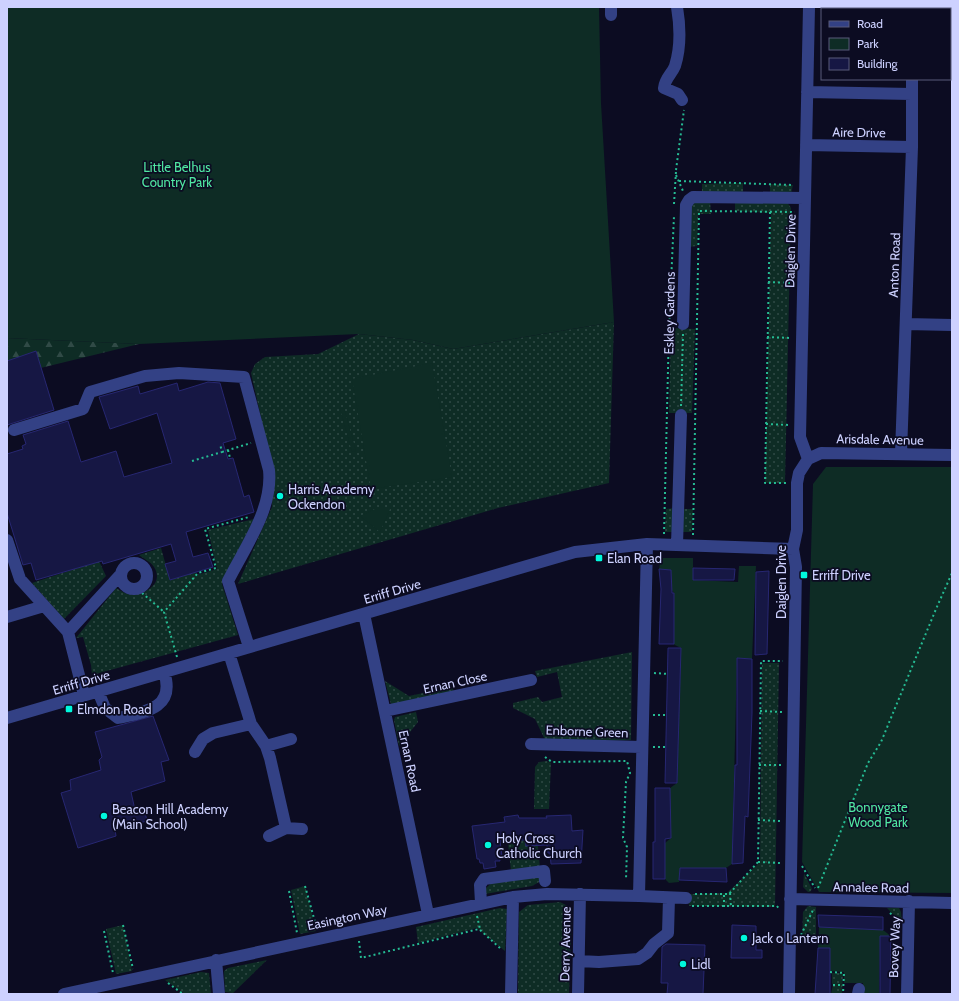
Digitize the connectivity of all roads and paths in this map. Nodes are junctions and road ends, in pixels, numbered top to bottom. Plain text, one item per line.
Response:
1 (677, 7) edge
2 (809, 7) edge
3 (912, 80) edge
4 (807, 92) junction
5 (912, 94) junction
6 (682, 100) joint
7 (806, 145) junction
8 (912, 146) junction
9 (676, 171) junction
10 (678, 181) junction
11 (793, 184) dead end
12 (805, 198) junction
13 (689, 200) junction
14 (770, 212) junction
15 (795, 212) dead end
16 (768, 282) junction
17 (793, 283) dead end
18 (683, 324) joint
19 (906, 324) junction
20 (952, 325) edge
21 (767, 336) junction
22 (792, 338) dead end
23 (681, 415) joint
24 (766, 424) junction
25 (790, 425) dead end
26 (14, 430) dead end
27 (220, 444) dead end
28 (255, 446) dead end
29 (228, 450) junction
30 (222, 452) junction
31 (901, 453) junction
32 (952, 454) edge
33 (230, 458) dead end
34 (808, 459) junction
35 (192, 461) dead end
36 (788, 482) dead end
37 (251, 517) dead end
38 (664, 535) dead end
39 (693, 536) dead end
40 (7, 540) edge
41 (647, 544) junction
42 (677, 545) junction
43 (793, 549) junction
44 (121, 574) dead end
45 (952, 574) edge
46 (142, 593) dead end
47 (44, 606) junction
48 (164, 612) junction
49 (364, 614) junction
50 (7, 617) edge
51 (68, 632) junction
52 (249, 647) junction
53 (229, 653) junction
54 (176, 657) dead end
55 (783, 661) dead end
56 (164, 672) junction
57 (531, 680) dead end
58 (98, 691) junction
59 (84, 695) junction
60 (385, 711) junction
61 (760, 711) junction
62 (782, 712) dead end
63 (7, 718) edge
64 (251, 724) junction
65 (291, 739) dead end
66 (531, 744) dead end
67 (266, 746) junction
68 (641, 747) junction
69 (195, 752) dead end
70 (545, 757) dead end
71 (759, 765) junction
72 (781, 765) dead end
73 (758, 820) junction
74 (780, 821) dead end
75 (286, 828) junction
76 (302, 830) dead end
77 (269, 836) dead end
78 (758, 862) junction
79 (779, 863) dead end
80 (626, 880) dead end
81 (545, 881) dead end
82 (306, 886) dead end
83 (289, 891) dead end
84 (817, 891) dead end
85 (730, 893) junction
86 (580, 894) junction
87 (724, 894) junction
88 (639, 896) junction
89 (513, 897) junction
90 (669, 898) junction
91 (689, 899) junction
92 (909, 902) junction
93 (952, 903) edge
94 (790, 905) junction
95 (816, 905) dead end
96 (479, 907) junction
97 (724, 907) junction
98 (731, 907) junction
99 (888, 911) dead end
100 (428, 914) junction
101 (899, 922) dead end
102 (123, 925) dead end
103 (480, 930) junction
104 (104, 931) dead end
105 (318, 933) dead end
106 (359, 936) dead end
107 (297, 938) dead end
108 (799, 939) dead end
109 (502, 951) dead end
110 (216, 960) junction
111 (579, 961) junction
112 (134, 972) dead end
113 (830, 972) dead end
114 (113, 977) dead end
115 (167, 982) dead end
116 (833, 985) dead end
117 (843, 985) junction
118 (64, 994) edge
119 (184, 994) edge
120 (219, 994) edge
121 (511, 994) edge
122 (578, 994) edge
123 (789, 994) edge
124 (843, 994) edge
125 (906, 994) edge

1 - 6 street
2 - 4 street, Daiglen Drive
3 - 5 street, Anton Road
4 - 5 street
4 - 7 street, Daiglen Drive
5 - 8 street, Anton Road
6 - 9 path
7 - 8 street, Aire Drive
7 - 12 street, Daiglen Drive
8 - 19 street, Anton Road
9 - 10 path
9 - 38 path
10 - 11 path
10 - 13 path
12 - 13 street
12 - 34 street, Daiglen Drive
13 - 18 street, Eskley Gardens
14 - 15 path
14 - 16 path
14 - 39 path
16 - 17 path
16 - 21 path
18 - 23 path, Eskley Gardens
19 - 20 street
19 - 31 street, Anton Road
21 - 22 path
21 - 24 path
23 - 42 street
24 - 25 path
24 - 36 path
26 - 52 street
27 - 30 path
28 - 29 path
29 - 30 path
29 - 33 path
30 - 35 path
31 - 32 street, Arisdale Avenue
31 - 34 street, Arisdale Avenue
34 - 43 street, Daiglen Drive
37 - 48 path
40 - 47 street
41 - 42 street, Erriff Drive
41 - 49 street, Erriff Drive
41 - 68 street
42 - 43 street, Erriff Drive
43 - 94 street, Daiglen Drive
44 - 51 street
45 - 84 path
46 - 48 path
47 - 50 street
47 - 51 street
48 - 54 path
49 - 52 street, Erriff Drive
49 - 60 street, Ernan Road
51 - 59 street
52 - 53 street, Erriff Drive
53 - 56 street, Erriff Drive
53 - 64 street
55 - 61 path
56 - 58 street, Erriff Drive
56 - 58 street
57 - 60 street, Ernan Close
58 - 59 street, Erriff Drive
59 - 63 street, Erriff Drive
60 - 100 street, Ernan Road
61 - 62 path
61 - 71 path
64 - 67 street
64 - 69 street
65 - 67 street
66 - 68 street, Enborne Green
67 - 75 street
68 - 88 street
70 - 80 path
71 - 72 path
71 - 73 path
73 - 74 path
73 - 78 path
75 - 76 street
75 - 77 street
78 - 79 path
78 - 85 path
81 - 96 street
82 - 105 path
83 - 107 path
85 - 87 path
85 - 98 path
86 - 88 street, Easington Way
86 - 89 street, Easington Way
86 - 111 street, Derry Avenue
87 - 91 path
87 - 97 path
88 - 90 street
89 - 96 street, Easington Way
89 - 121 street
90 - 91 street
90 - 111 street
91 - 97 path
92 - 93 street, Annalee Road
92 - 94 street, Annalee Road
92 - 125 street, Bovey Way
94 - 98 path
94 - 123 street, Daiglen Drive
95 - 108 path
96 - 100 street, Easington Way
96 - 103 path
97 - 98 path
99 - 101 path
100 - 110 street, Easington Way
102 - 112 path
103 - 106 path
103 - 109 path
104 - 114 path
110 - 118 street, Easington Way
110 - 120 street
111 - 122 street, Derry Avenue
113 - 117 path
115 - 119 path
116 - 117 path
117 - 124 path

